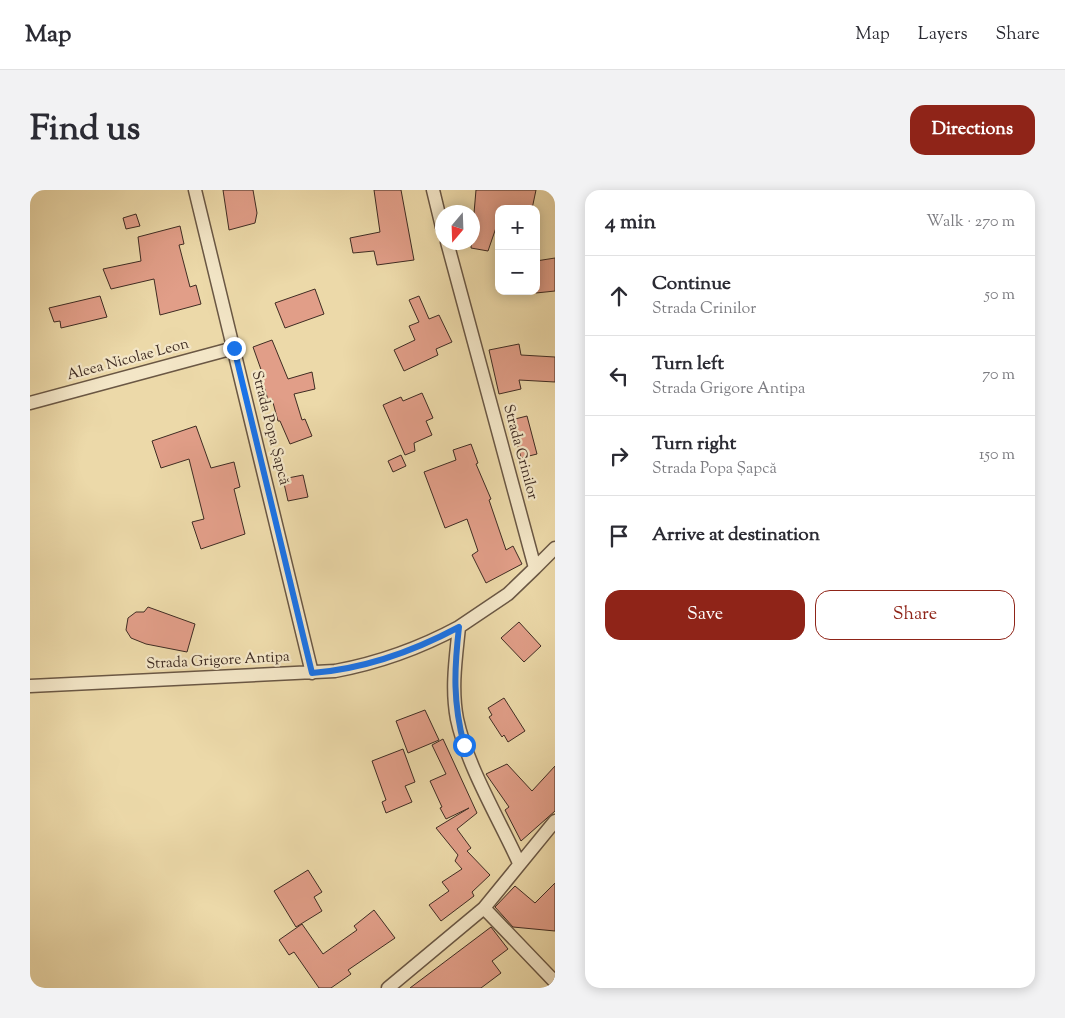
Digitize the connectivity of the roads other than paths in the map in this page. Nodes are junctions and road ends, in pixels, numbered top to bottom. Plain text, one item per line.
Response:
1 (194, 190) edge
2 (432, 190) edge
3 (436, 205) edge
4 (449, 250) edge
5 (234, 348) junction
6 (30, 403) edge
7 (555, 548) edge
8 (535, 568) junction
9 (459, 627) junction
10 (312, 673) junction
11 (30, 686) edge
12 (555, 821) edge
13 (519, 863) junction
14 (484, 908) junction
15 (555, 982) edge
16 (388, 988) edge

1 - 5 street, Strada Popa Șapcă
2 - 3 street
4 - 8 street, Strada Crinilor
5 - 6 street, Aleea Nicolae Leon
5 - 10 street, Strada Popa Șapcă
7 - 8 street
8 - 9 street
9 - 10 street, Strada Grigore Antipa
9 - 13 street
10 - 11 street, Strada Grigore Antipa
12 - 13 street
13 - 14 street
14 - 15 street
14 - 16 street

